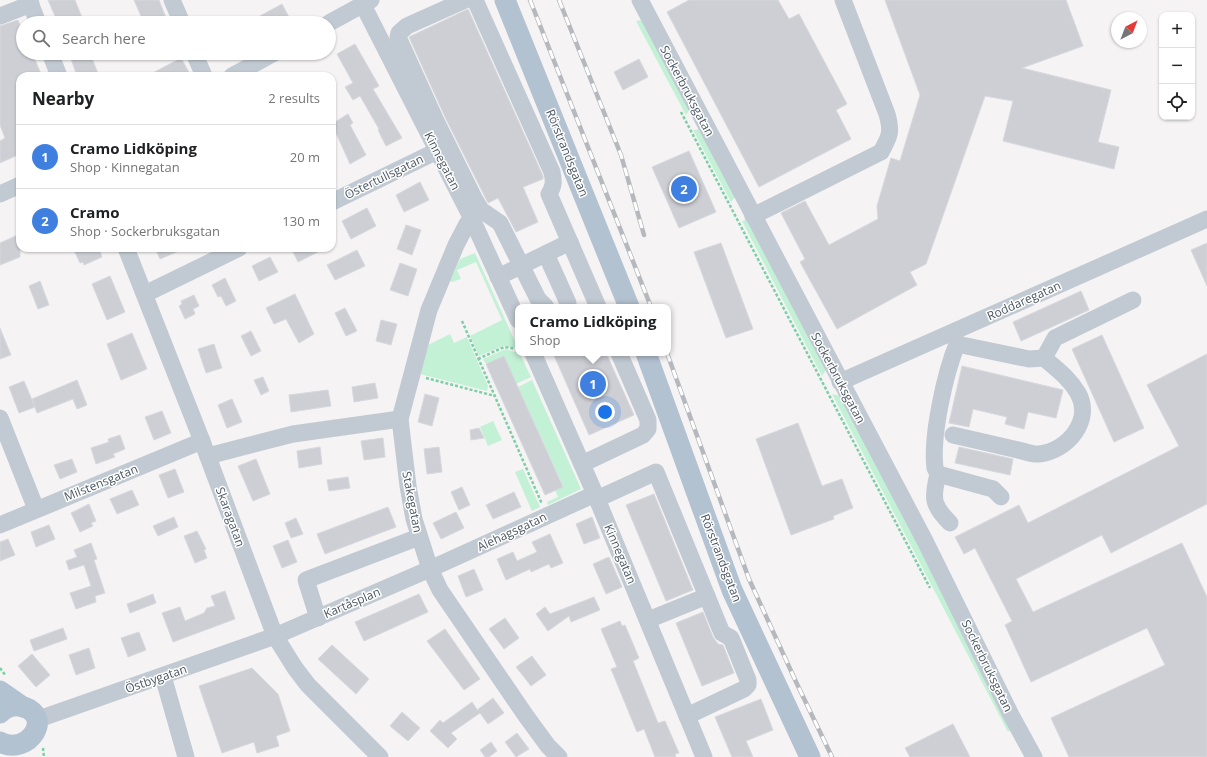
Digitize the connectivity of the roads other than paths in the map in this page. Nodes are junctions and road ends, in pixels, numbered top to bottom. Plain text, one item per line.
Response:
1 (172, 0) edge
2 (465, 0) edge
3 (475, 0) edge
4 (505, 0) edge
5 (640, 0) edge
6 (843, 0) edge
7 (30, 2) edge
8 (367, 2) edge
9 (0, 16) edge
10 (35, 16) edge
11 (179, 16) edge
12 (336, 19) edge
13 (52, 60) edge
14 (197, 60) edge
15 (261, 60) edge
16 (57, 72) edge
17 (202, 72) edge
18 (239, 72) edge
19 (436, 151) junction
20 (16, 187) edge
21 (0, 194) edge
22 (336, 200) edge
23 (753, 216) junction
24 (472, 219) junction
25 (1207, 219) edge
26 (570, 242) junction
27 (128, 252) edge
28 (231, 252) edge
29 (546, 254) junction
30 (521, 266) junction
31 (498, 277) junction
32 (592, 291) junction
33 (145, 294) junction
34 (1134, 300) dead end
35 (543, 304) edge
36 (564, 304) edge
37 (566, 304) edge
38 (597, 304) edge
39 (627, 304) edge
40 (515, 314) edge
41 (955, 338) junction
42 (534, 356) edge
43 (620, 356) edge
44 (647, 356) edge
45 (1044, 358) junction
46 (840, 382) junction
47 (0, 418) edge
48 (400, 419) junction
49 (953, 434) dead end
50 (205, 449) junction
51 (582, 464) junction
52 (938, 474) junction
53 (596, 496) junction
54 (1001, 497) dead end
55 (36, 509) junction
56 (950, 523) dead end
57 (0, 525) edge
58 (419, 537) junction
59 (430, 569) junction
60 (707, 596) junction
61 (318, 618) junction
62 (648, 620) junction
63 (275, 636) junction
64 (163, 676) junction
65 (0, 691) edge
66 (0, 713) edge
67 (687, 716) junction
68 (33, 730) edge
69 (9, 749) edge
70 (186, 757) edge
71 (380, 757) edge
72 (559, 757) edge
73 (704, 757) edge
74 (810, 757) edge
75 (1034, 757) edge

1 - 11 street
2 - 30 street
3 - 26 street
4 - 39 main road, Rörstrandsgatan
5 - 23 street, Sockerbruksgatan
6 - 23 street
7 - 9 street
7 - 10 street
8 - 12 street
8 - 19 street, Kinnegatan
13 - 16 street
14 - 17 street
15 - 18 street
19 - 22 street, Östertullsgatan
19 - 24 street, Kinnegatan
20 - 21 street
23 - 46 street, Sockerbruksgatan
24 - 31 street, Kinnegatan
24 - 48 street, Stakegatan
25 - 41 street, Roddaregatan
26 - 29 street
26 - 32 street
27 - 33 street, Skaragatan
28 - 33 street
29 - 30 street
29 - 36 street
30 - 31 street
30 - 35 street
31 - 40 street, Kinnegatan
32 - 37 street
32 - 38 street
33 - 50 street, Skaragatan
34 - 45 street
41 - 45 street
41 - 46 street, Roddaregatan
41 - 52 street
42 - 51 street, Kinnegatan
43 - 51 street
44 - 74 main road, Rörstrandsgatan
45 - 49 street
46 - 75 street, Sockerbruksgatan
47 - 55 street
48 - 50 street, Milstensgatan
48 - 58 street, Stakegatan
50 - 55 street, Milstensgatan
50 - 63 street, Skaragatan
51 - 53 street, Kinnegatan
52 - 54 street
52 - 56 street
53 - 59 street, Alehagsgatan
53 - 60 street, Alehagsgatan
53 - 62 street, Kinnegatan
55 - 57 street, Milstensgatan
58 - 59 street, Stakegatan
58 - 61 street
59 - 61 street, Kartåsplan
59 - 72 street, Stakegatan
60 - 62 street
60 - 67 street
61 - 63 street, Kartåsplan
62 - 67 street, Kinnegatan
63 - 64 street, Östbygatan
63 - 71 street, Skaragatan
64 - 68 street, Östbygatan
64 - 70 street
65 - 68 main road
66 - 68 main road
67 - 73 street, Kinnegatan
68 - 69 main road

